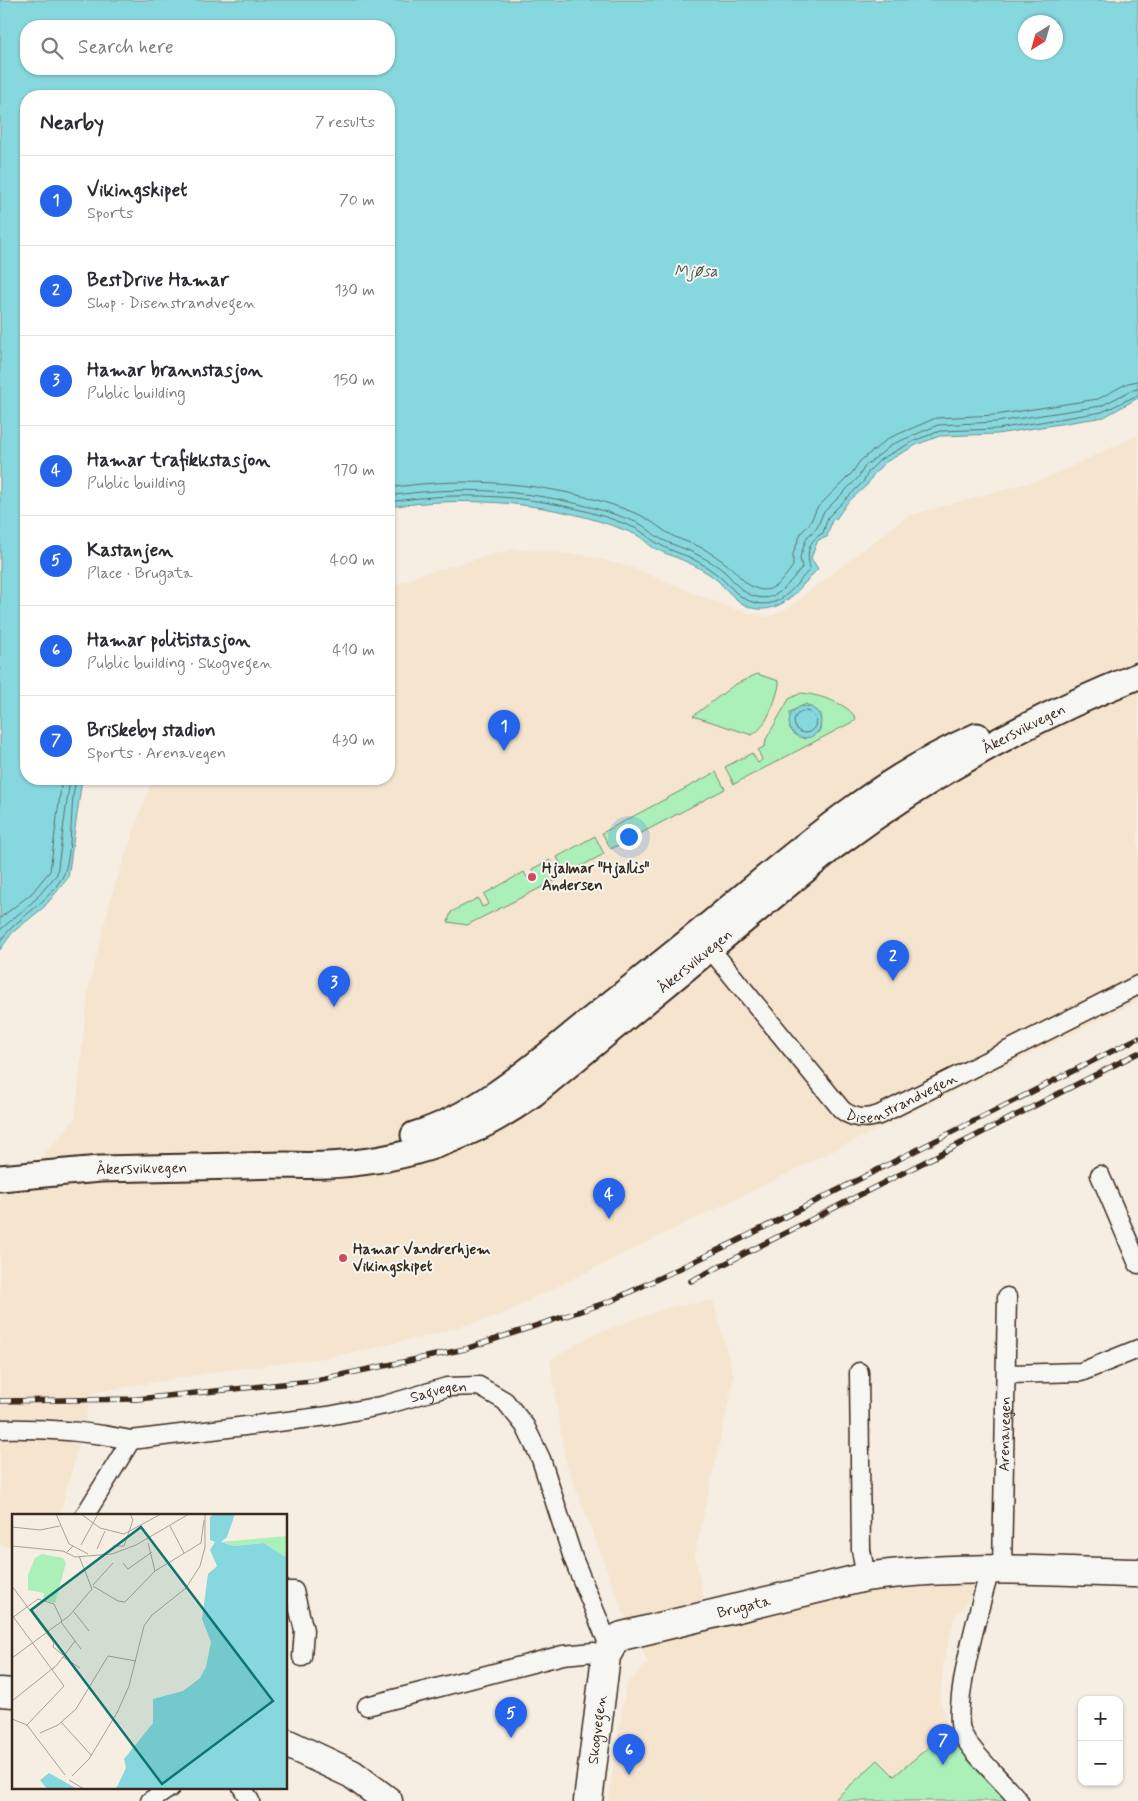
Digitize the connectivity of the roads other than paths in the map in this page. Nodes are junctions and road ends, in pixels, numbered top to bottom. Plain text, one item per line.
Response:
1 (1138, 676) edge
2 (705, 941) junction
3 (1138, 985) edge
4 (1100, 1175) dead end
5 (0, 1178) edge
6 (1138, 1264) edge
7 (1008, 1297) dead end
8 (1138, 1349) edge
9 (859, 1372) dead end
10 (1006, 1374) junction
11 (0, 1429) edge
12 (131, 1440) junction
13 (86, 1514) edge
14 (996, 1570) junction
15 (1138, 1572) edge
16 (866, 1576) junction
17 (288, 1591) edge
18 (608, 1652) junction
19 (302, 1657) dead end
20 (367, 1706) dead end
21 (288, 1744) edge
22 (170, 1788) edge
23 (243, 1788) edge
24 (150, 1801) edge
25 (250, 1801) edge
26 (388, 1801) edge
27 (588, 1801) edge
28 (1019, 1801) edge

1 - 2 street, Åkersvikvegen
2 - 3 street, Disenstrandvegen
2 - 5 street, Åkersvikvegen
4 - 6 street
7 - 10 street, Arenavegen
8 - 10 street
9 - 16 street
10 - 14 street, Arenavegen
11 - 12 street, Sagvegen
12 - 13 street
12 - 18 street, Sagvegen
14 - 15 main road, Brugata
14 - 16 main road, Brugata
14 - 28 street, Arenavegen
16 - 18 main road, Brugata
17 - 19 street
18 - 20 street
18 - 27 main road, Skogvegen
21 - 26 main road
22 - 24 street
23 - 25 street

